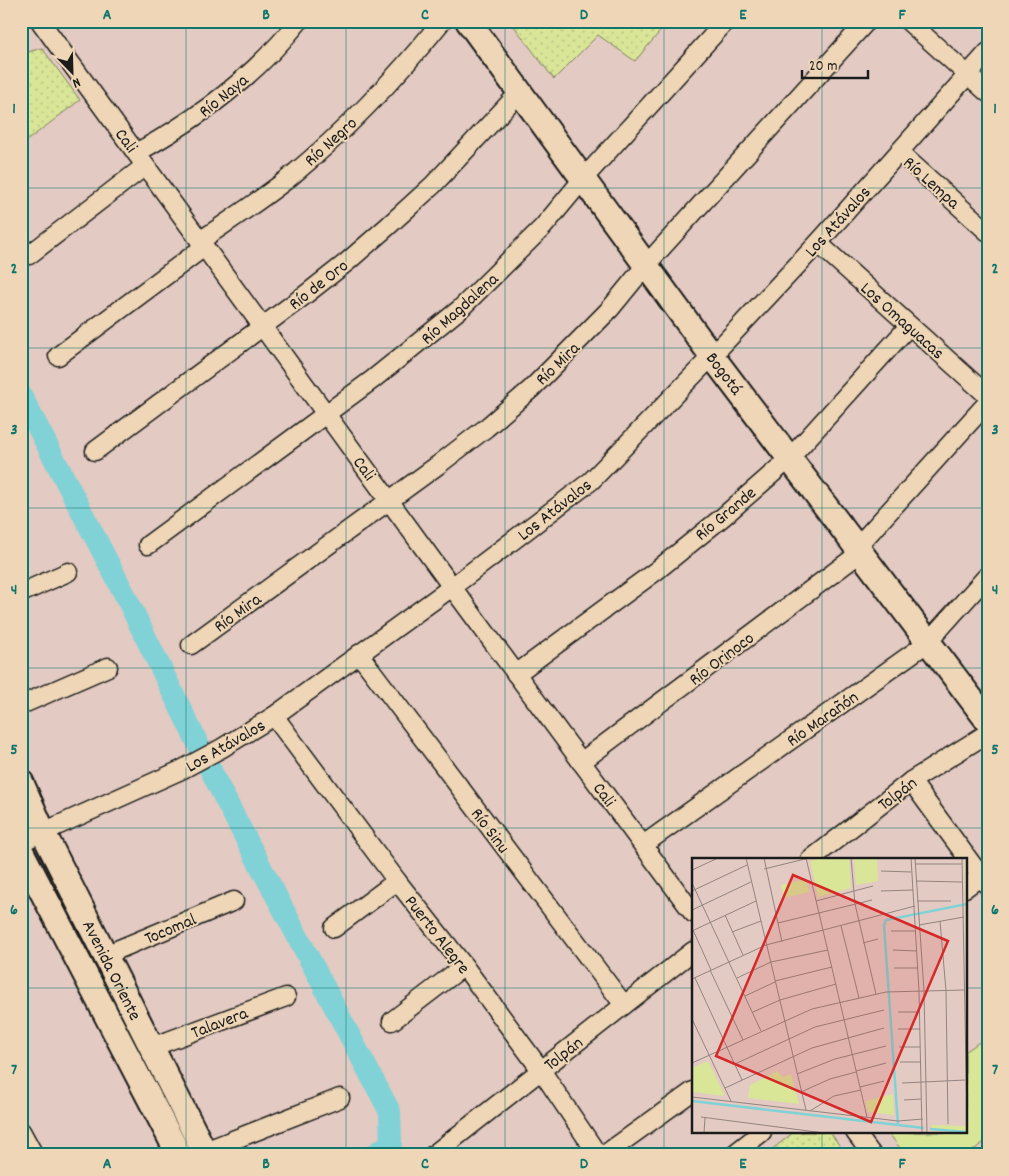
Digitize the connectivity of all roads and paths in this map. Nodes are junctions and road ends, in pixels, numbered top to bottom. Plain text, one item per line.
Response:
1 (40, 21) edge
2 (299, 21) edge
3 (442, 21) edge
4 (468, 21) edge
5 (726, 21) edge
6 (867, 21) edge
7 (908, 21) edge
8 (988, 52) edge
9 (967, 75) junction
10 (520, 92) junction
11 (988, 93) edge
12 (899, 152) junction
13 (140, 160) junction
14 (583, 179) junction
15 (988, 232) edge
16 (818, 243) junction
17 (202, 244) junction
18 (29, 255) dead end
19 (646, 266) junction
20 (262, 326) junction
21 (909, 326) junction
22 (58, 356) dead end
23 (712, 356) junction
24 (988, 396) edge
25 (988, 402) edge
26 (325, 413) junction
27 (95, 450) dead end
28 (789, 459) junction
29 (389, 500) junction
30 (148, 545) dead end
31 (858, 550) junction
32 (68, 572) dead end
33 (988, 575) edge
34 (452, 587) junction
35 (21, 593) edge
36 (927, 643) junction
37 (192, 645) dead end
38 (359, 654) junction
39 (108, 666) dead end
40 (516, 674) junction
41 (21, 705) edge
42 (274, 716) junction
43 (988, 721) edge
44 (988, 733) edge
45 (581, 762) junction
46 (911, 781) junction
47 (21, 782) edge
48 (44, 832) junction
49 (21, 842) edge
50 (643, 846) junction
51 (21, 851) edge
52 (813, 858) edge
53 (396, 881) junction
54 (984, 881) edge
55 (966, 888) edge
56 (234, 901) dead end
57 (692, 911) edge
58 (334, 928) dead end
59 (692, 952) edge
60 (105, 954) junction
61 (464, 966) junction
62 (286, 997) dead end
63 (624, 1005) junction
64 (392, 1021) dead end
65 (152, 1047) junction
66 (541, 1070) junction
67 (692, 1091) edge
68 (340, 1098) dead end
69 (21, 1131) edge
70 (759, 1134) edge
71 (856, 1134) edge
72 (206, 1153) edge
73 (34, 1155) edge
74 (179, 1155) edge
75 (433, 1155) edge
76 (598, 1155) edge
77 (604, 1155) edge
78 (733, 1155) edge
79 (872, 1155) edge

1 - 13 street, Cali
2 - 13 street, Río Naya
3 - 17 street, Río Negro
4 - 10 street, Bogotá
5 - 14 street, Río Magdalena
6 - 19 street, Río Mira
7 - 9 street
8 - 9 street, Los Atávalos
9 - 11 street
9 - 12 street, Los Atávalos
10 - 14 street, Bogotá
10 - 20 street, Río de Oro
12 - 15 street, Río Lempa
12 - 16 street, Los Atávalos
13 - 17 street, Cali
13 - 18 street, Río Naya
14 - 19 street, Bogotá
14 - 26 street, Río Magdalena
16 - 21 street, Los Omaguacas
16 - 23 street, Los Atávalos
17 - 20 street, Cali
17 - 22 street, Río Negro
19 - 23 street, Bogotá
19 - 29 street, Río Mira
20 - 26 street, Cali
20 - 27 street, Río de Oro
21 - 24 street, Los Omaguacas
21 - 28 street, Río Grande
23 - 28 street, Bogotá
23 - 34 street, Los Atávalos
25 - 31 street, Río Orinoco
26 - 29 street, Cali
26 - 30 street, Río Magdalena
28 - 31 street, Bogotá
28 - 40 street, Río Grande
29 - 34 street, Cali
29 - 37 street, Río Mira
31 - 36 street, Bogotá
31 - 45 street, Río Orinoco
32 - 35 street
33 - 36 street, Río Marañón
34 - 38 street, Los Atávalos
34 - 40 street, Cali
36 - 43 street, Bogotá
36 - 50 street, Río Marañón
38 - 42 street, Los Atávalos
38 - 63 street, Río Sinu
39 - 41 street
40 - 45 street, Cali
42 - 48 street, Los Atávalos
42 - 53 street, Puerto Alegre
44 - 46 street, Tolpán
45 - 50 street, Cali
46 - 52 street, Tolpán
46 - 54 street
47 - 48 street, Avenida Oriente
48 - 49 street, Los Atávalos
48 - 60 street, Avenida Oriente
50 - 57 street, Cali
51 - 74 street, Avenida Oriente
53 - 58 street
53 - 61 street, Puerto Alegre
54 - 55 street
56 - 60 street, Tocomal
59 - 63 street, Tolpán
60 - 65 street, Avenida Oriente
61 - 64 street
61 - 66 street, Puerto Alegre
62 - 65 street, Talavera
63 - 66 street, Tolpán
65 - 72 street, Avenida Oriente
66 - 75 street, Tolpán
66 - 76 street, Puerto Alegre
67 - 77 street
68 - 72 street
69 - 73 street
70 - 78 street
71 - 79 street

